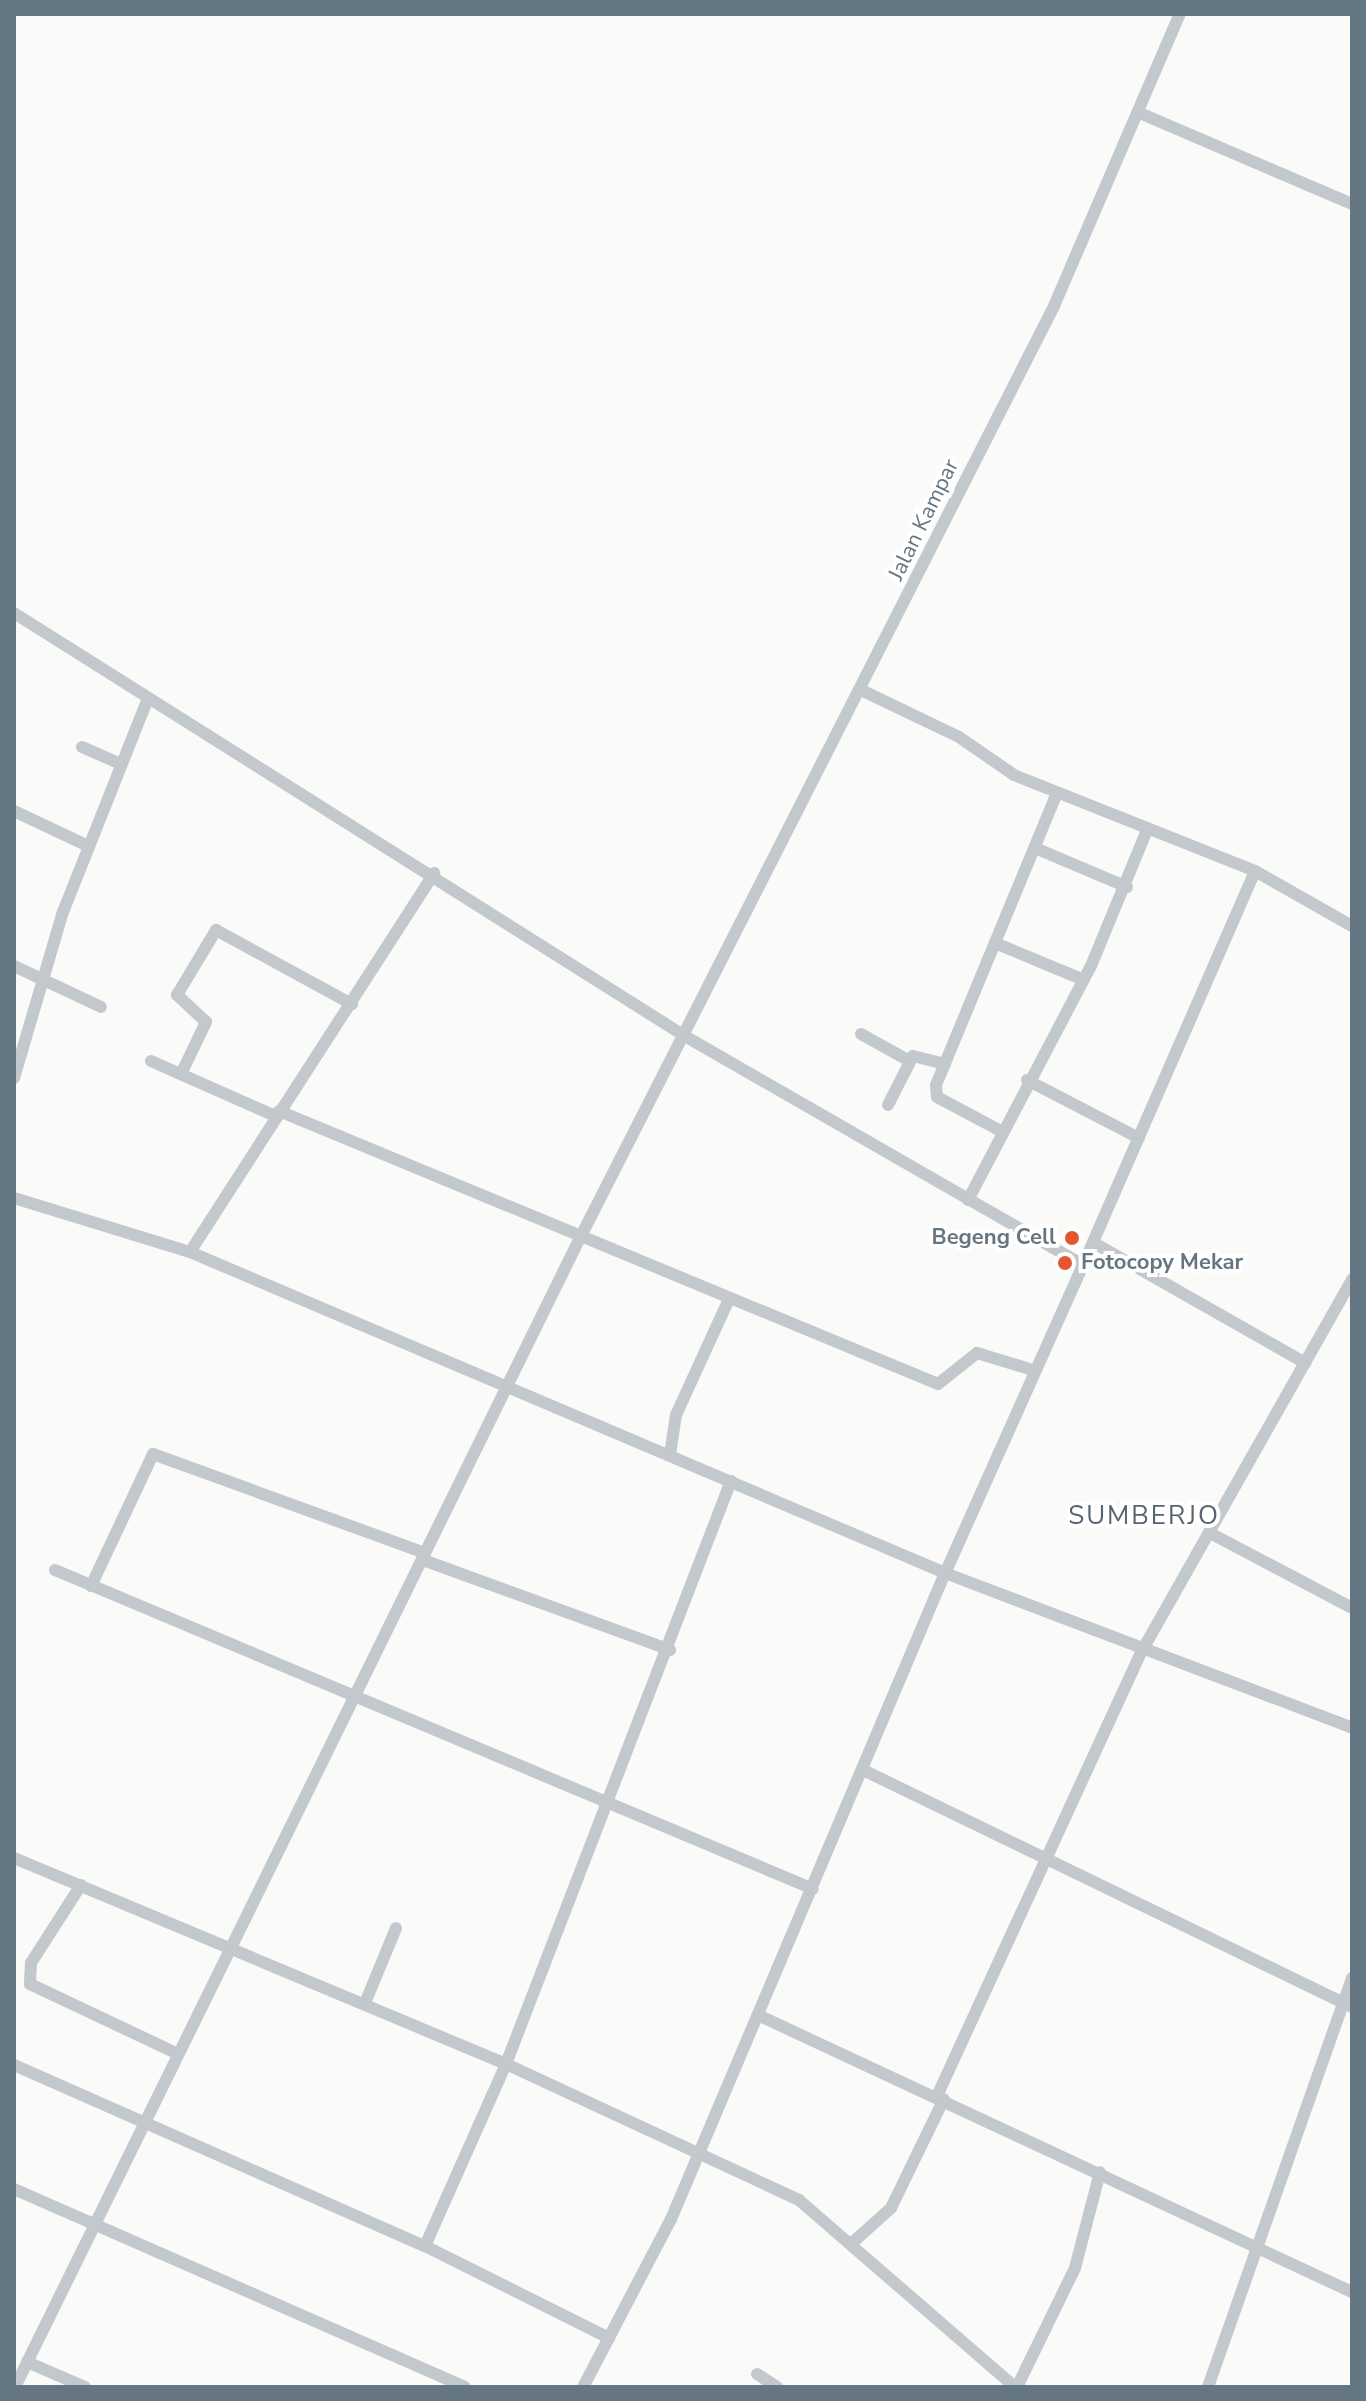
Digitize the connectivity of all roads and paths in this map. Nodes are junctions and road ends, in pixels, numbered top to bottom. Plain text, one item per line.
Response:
1 (1180, 14) edge
2 (1142, 114) junction
3 (1352, 204) edge
4 (14, 614) edge
5 (861, 690) junction
6 (148, 698) junction
7 (82, 747) dead end
8 (121, 764) junction
9 (1056, 795) junction
10 (14, 811) edge
11 (1148, 828) junction
12 (88, 846) junction
13 (1035, 848) junction
14 (1255, 871) junction
15 (434, 873) junction
16 (1127, 887) junction
17 (1352, 926) edge
18 (995, 943) junction
19 (14, 966) edge
20 (43, 978) junction
21 (1084, 980) junction
22 (352, 1004) junction
23 (101, 1007) dead end
24 (861, 1034) dead end
25 (683, 1035) junction
26 (908, 1060) junction
27 (151, 1061) dead end
28 (945, 1064) junction
29 (181, 1074) junction
30 (14, 1078) edge
31 (1027, 1080) junction
32 (888, 1105) dead end
33 (281, 1114) junction
34 (999, 1130) junction
35 (1139, 1138) junction
36 (14, 1198) edge
37 (968, 1200) junction
38 (580, 1238) junction
39 (1094, 1243) junction
40 (190, 1252) junction
41 (1083, 1265) junction
42 (1352, 1279) edge
43 (729, 1299) junction
44 (1305, 1363) junction
45 (1033, 1370) junction
46 (507, 1385) junction
47 (670, 1455) junction
48 (731, 1481) junction
49 (1210, 1533) junction
50 (424, 1557) junction
51 (55, 1570) dead end
52 (945, 1573) junction
53 (91, 1586) junction
54 (1352, 1608) edge
55 (1143, 1649) junction
56 (670, 1650) junction
57 (358, 1697) junction
58 (1352, 1728) edge
59 (863, 1770) junction
60 (604, 1802) junction
61 (14, 1858) edge
62 (1042, 1859) junction
63 (81, 1885) junction
64 (813, 1889) junction
65 (396, 1928) dead end
66 (231, 1944) junction
67 (1352, 1978) edge
68 (365, 2003) junction
69 (1348, 2005) edge
70 (760, 2016) junction
71 (178, 2054) junction
72 (506, 2064) junction
73 (14, 2065) edge
74 (940, 2098) junction
75 (145, 2122) junction
76 (698, 2149) junction
77 (1100, 2172) junction
78 (14, 2189) edge
79 (95, 2226) junction
80 (848, 2240) junction
81 (425, 2246) junction
82 (1260, 2246) junction
83 (1352, 2292) edge
84 (609, 2338) junction
85 (27, 2362) junction
86 (757, 2374) dead end
87 (15, 2385) edge
88 (85, 2387) edge
89 (464, 2387) edge
90 (583, 2387) edge
91 (777, 2387) edge
92 (1016, 2387) edge
93 (1208, 2387) edge

1 - 2 street, Jalan Kampar
2 - 3 street
2 - 5 street, Jalan Kampar
4 - 6 street
5 - 9 street
5 - 25 street, Jalan Kampar
6 - 8 street
6 - 15 street
7 - 8 street
8 - 12 street
9 - 11 street
9 - 13 street
10 - 12 street
11 - 14 street
11 - 16 street
12 - 20 street
13 - 16 street
13 - 18 street
14 - 17 street
14 - 35 street
15 - 22 street
15 - 25 street
16 - 21 street
18 - 21 street
18 - 28 street
19 - 20 street
20 - 23 street
20 - 30 street
21 - 31 street
22 - 29 street
22 - 33 street
24 - 26 street
25 - 37 street
25 - 38 street, Jalan Kampar
26 - 28 street
26 - 32 street
27 - 29 street
28 - 34 street
29 - 33 street
31 - 34 street
31 - 35 street
33 - 38 street
33 - 40 street
34 - 37 street
35 - 39 street
36 - 40 street
37 - 41 street
38 - 43 street
38 - 46 street, Jalan Kampar
39 - 41 street
39 - 44 street
40 - 46 street
41 - 45 street
42 - 44 street
43 - 45 street
43 - 47 street
44 - 49 street
45 - 52 street
46 - 47 street
46 - 50 street, Jalan Kampar
47 - 48 street
48 - 52 street
48 - 56 street
49 - 54 street
49 - 55 street
50 - 53 street
50 - 56 street
50 - 57 street, Jalan Kampar
51 - 53 street
52 - 55 street
52 - 59 street
53 - 57 street
55 - 58 street
55 - 62 street
56 - 60 street
57 - 60 street
57 - 66 street, Jalan Kampar
59 - 62 street
59 - 64 street
60 - 64 street
60 - 72 street
61 - 63 street
62 - 69 street
62 - 74 street
63 - 66 street
63 - 71 street
64 - 70 street
65 - 68 street
66 - 68 street
66 - 71 street, Jalan Kampar
67 - 69 street
68 - 72 street
69 - 82 street
70 - 74 street
70 - 76 street
71 - 75 street, Jalan Kampar
72 - 76 street
72 - 81 street
73 - 75 street
74 - 77 street
74 - 80 street
75 - 79 street, Jalan Kampar
75 - 81 street
76 - 80 street
76 - 84 street
77 - 82 street
77 - 92 street
78 - 79 street
79 - 85 street, Jalan Kampar
79 - 89 street
80 - 92 street
81 - 84 street
82 - 83 street
82 - 93 street
84 - 90 street
85 - 87 street, Jalan Kampar
85 - 88 street
86 - 91 street

